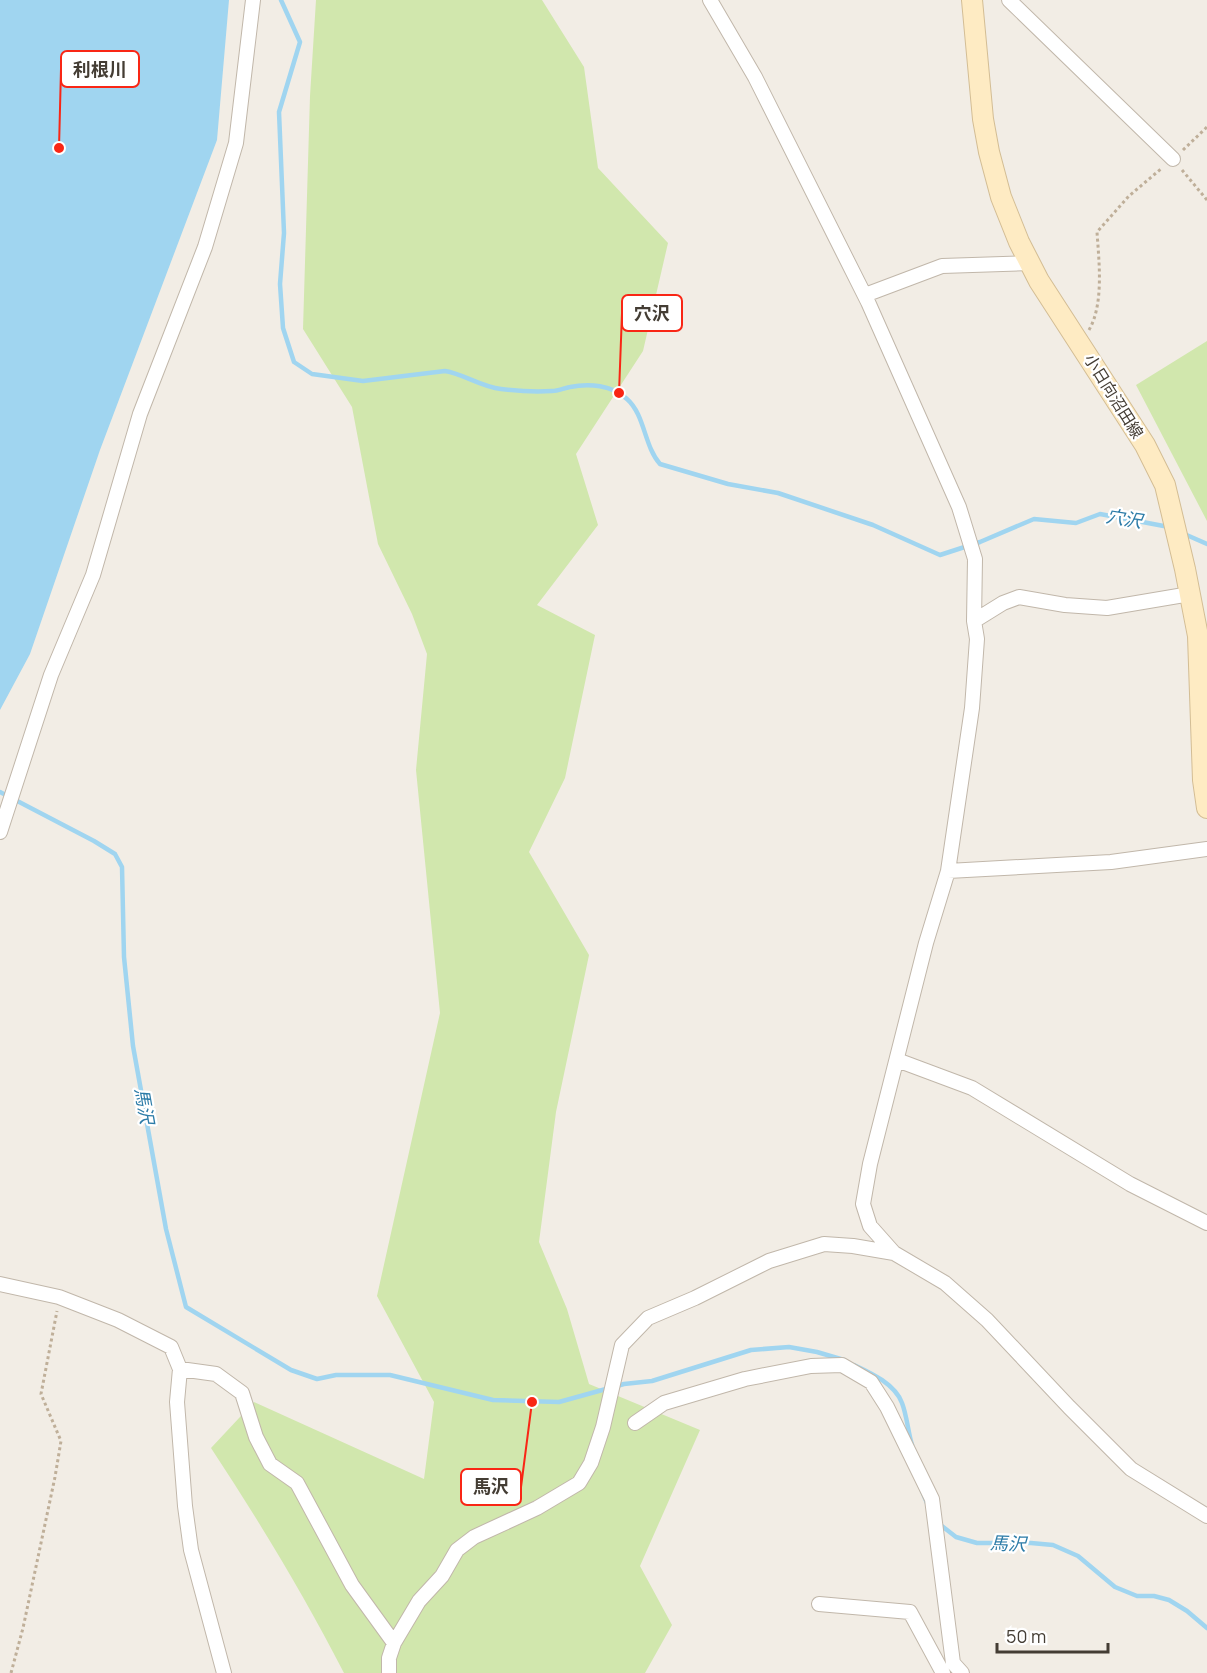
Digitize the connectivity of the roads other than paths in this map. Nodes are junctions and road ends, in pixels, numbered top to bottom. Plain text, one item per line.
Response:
1 (253, 0) edge
2 (710, 0) edge
3 (972, 0) edge
4 (1009, 0) edge
5 (1173, 159) road end
6 (1030, 263) junction
7 (865, 295) junction
8 (1190, 594) junction
9 (974, 621) junction
10 (1207, 808) edge
11 (0, 832) edge
12 (1207, 849) edge
13 (948, 871) junction
14 (897, 1060) junction
15 (1207, 1223) edge
16 (894, 1253) junction
17 (0, 1284) edge
18 (180, 1369) junction
19 (635, 1423) dead end
20 (1207, 1516) edge
21 (819, 1604) dead end
22 (394, 1643) junction
23 (225, 1673) edge
24 (389, 1673) edge
25 (943, 1673) edge
26 (962, 1673) edge

1 - 11 street
2 - 7 street
3 - 6 main road, 小日向沼田線
4 - 5 street
6 - 7 street
6 - 8 main road, 小日向沼田線
7 - 9 street
8 - 9 street
8 - 10 main road, 小日向沼田線
9 - 13 street
12 - 13 street
13 - 14 street
14 - 15 street
14 - 16 street
16 - 20 street
16 - 22 street
17 - 18 street
18 - 22 street
18 - 23 street
19 - 26 street
21 - 25 street
22 - 24 street

